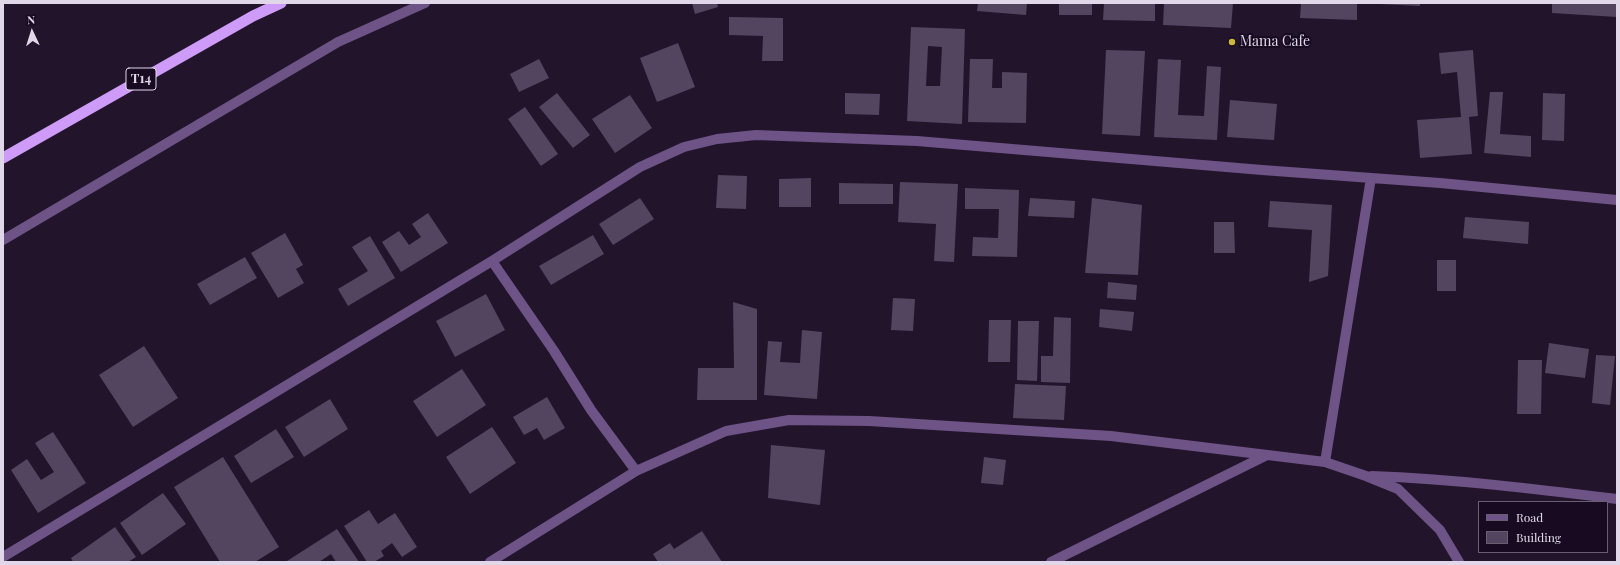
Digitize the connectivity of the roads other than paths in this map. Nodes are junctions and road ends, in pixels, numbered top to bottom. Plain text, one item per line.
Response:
1 (281, 3) edge
2 (425, 3) edge
3 (3, 158) edge
4 (1371, 178) junction
5 (1617, 200) edge
6 (3, 240) edge
7 (492, 261) junction
8 (1265, 456) junction
9 (1325, 462) junction
10 (636, 471) junction
11 (1366, 476) junction
12 (1617, 499) edge
13 (3, 557) edge
14 (490, 562) edge
15 (1051, 562) edge
16 (1459, 562) edge

1 - 3 highway, T14
2 - 6 street
4 - 5 street
4 - 7 street
4 - 9 street
7 - 10 street
7 - 13 street
8 - 9 street
8 - 10 street
8 - 15 street
9 - 11 street
10 - 14 street
11 - 12 street
11 - 16 street

